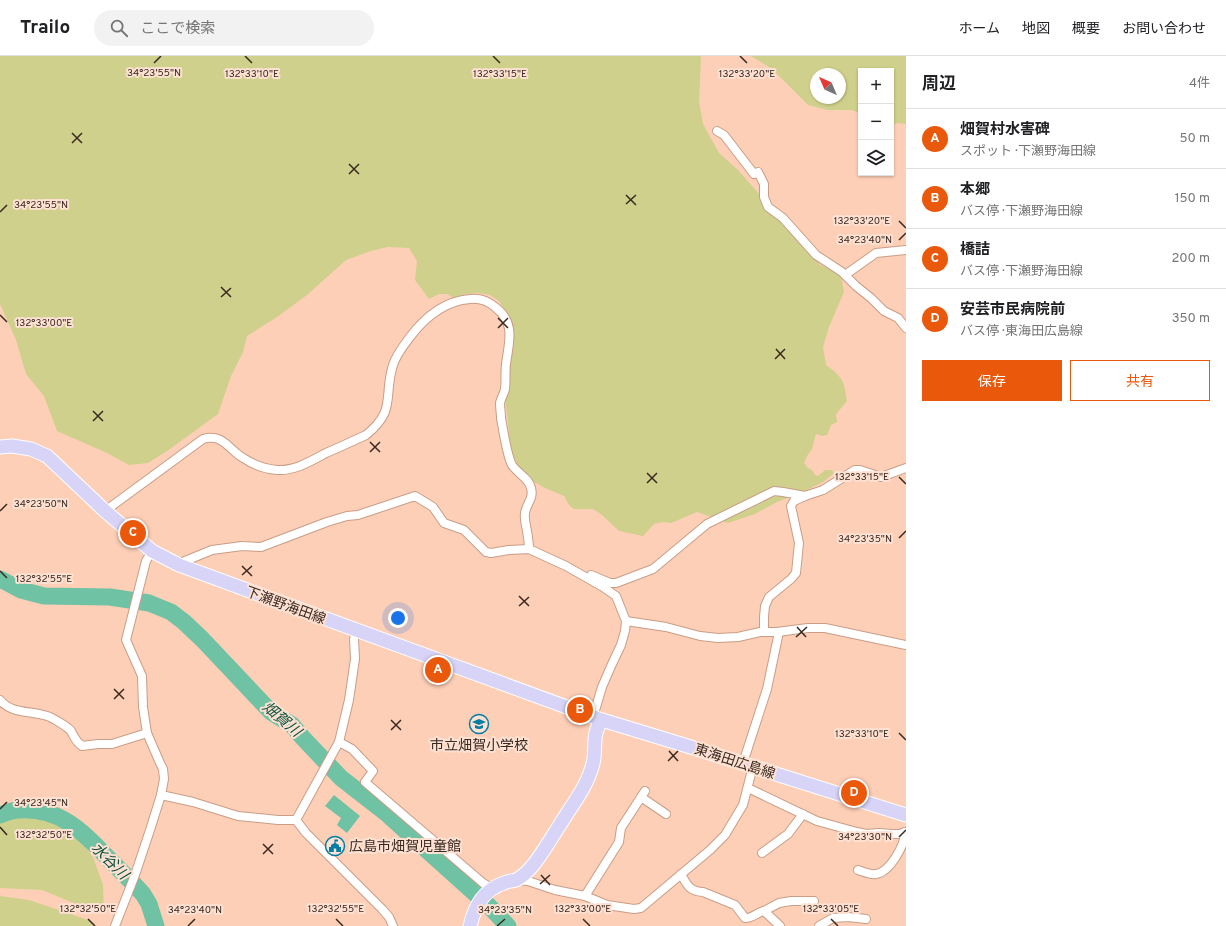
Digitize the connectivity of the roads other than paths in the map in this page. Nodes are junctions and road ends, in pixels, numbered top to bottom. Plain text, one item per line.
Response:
1 (717, 131) dead end
2 (906, 250) edge
3 (845, 275) junction
4 (906, 328) edge
5 (0, 447) edge
6 (906, 468) edge
7 (805, 496) junction
8 (105, 511) junction
9 (529, 549) junction
10 (152, 551) junction
11 (179, 565) junction
12 (566, 566) junction
13 (626, 622) junction
14 (356, 631) junction
15 (764, 632) junction
16 (779, 632) junction
17 (906, 645) edge
18 (0, 700) edge
19 (597, 719) junction
20 (147, 733) junction
21 (339, 742) junction
22 (748, 765) junction
23 (748, 788) junction
24 (161, 795) junction
25 (666, 814) dead end
26 (803, 814) junction
27 (906, 815) edge
28 (296, 820) junction
29 (906, 832) edge
30 (762, 853) dead end
31 (858, 870) dead end
32 (681, 874) junction
33 (517, 880) junction
34 (491, 890) junction
35 (585, 896) junction
36 (814, 901) dead end
37 (764, 911) junction
38 (866, 919) dead end
39 (115, 926) edge
40 (393, 926) edge
41 (470, 926) edge
42 (780, 926) edge
43 (819, 926) edge

1 - 3 street
2 - 3 street
3 - 4 street
5 - 8 main road, 下瀬野海田線
6 - 7 street
7 - 12 street
7 - 15 street
8 - 9 street
8 - 10 main road, 下瀬野海田線
9 - 11 street
9 - 12 street
10 - 11 main road, 下瀬野海田線
10 - 20 street
11 - 14 main road, 下瀬野海田線
12 - 13 street
13 - 15 street
13 - 19 street
14 - 19 main road, 下瀬野海田線
14 - 21 street
15 - 16 street
16 - 17 street
16 - 22 street
18 - 20 street
19 - 22 main road, 東海田広島線
19 - 33 main road
20 - 24 street
21 - 28 street
21 - 34 street
22 - 23 street
22 - 27 main road, 東海田広島線
23 - 26 street
23 - 32 street
24 - 28 street
24 - 39 street
25 - 35 street
26 - 29 street
26 - 30 street
28 - 40 street
29 - 31 street
32 - 35 street
32 - 37 street
33 - 34 main road
33 - 35 street
34 - 41 main road
36 - 37 street
37 - 42 street
38 - 43 street

